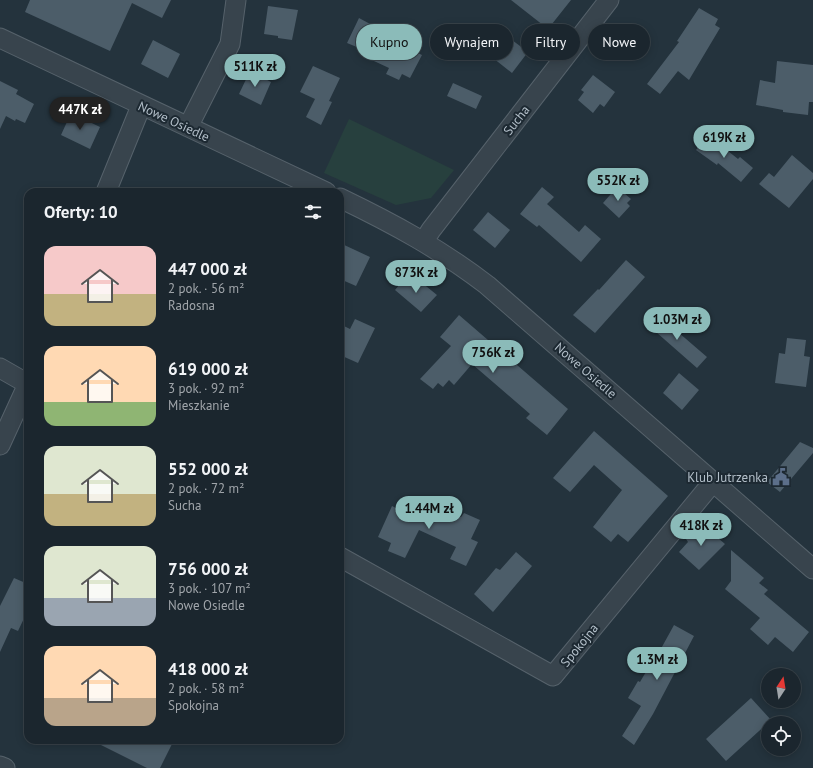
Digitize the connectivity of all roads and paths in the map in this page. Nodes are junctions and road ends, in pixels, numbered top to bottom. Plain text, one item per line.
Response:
1 (236, 0) edge
2 (609, 0) edge
3 (0, 38) edge
4 (141, 106) junction
5 (188, 127) junction
6 (108, 188) edge
7 (318, 188) edge
8 (344, 200) edge
9 (424, 241) junction
10 (0, 368) edge
11 (24, 382) edge
12 (24, 393) edge
13 (0, 445) edge
14 (713, 482) junction
15 (344, 559) edge
16 (813, 569) edge
17 (0, 766) edge
18 (5, 768) edge

1 - 5 street
2 - 9 street, Sucha
3 - 4 street, Nowe Osiedle
4 - 5 street, Nowe Osiedle
4 - 6 street
5 - 7 street, Nowe Osiedle
8 - 9 street, Nowe Osiedle
9 - 14 street, Nowe Osiedle
10 - 11 street
12 - 13 street
14 - 15 street, Spokojna
14 - 16 street, Nowe Osiedle
17 - 18 street

